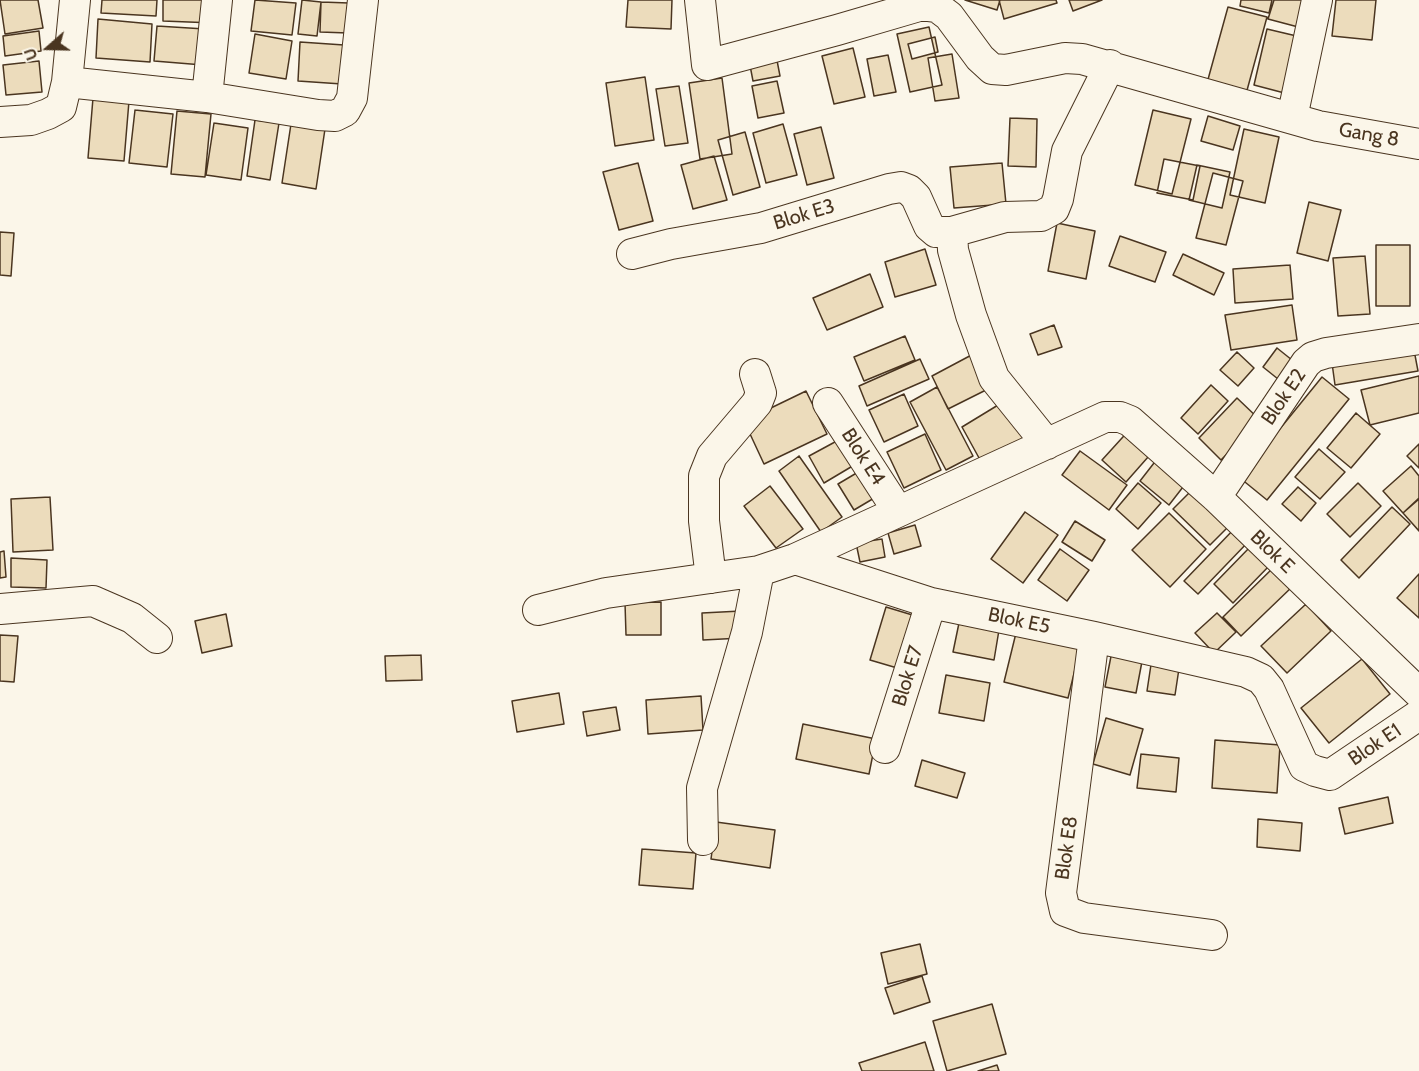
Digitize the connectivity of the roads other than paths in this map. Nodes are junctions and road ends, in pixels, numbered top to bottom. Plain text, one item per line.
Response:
1 (75, 0) edge
2 (218, 0) edge
3 (363, 0) edge
4 (700, 0) edge
5 (1317, 0) edge
6 (1110, 65) junction
7 (67, 82) junction
8 (207, 97) junction
9 (0, 122) edge
10 (1305, 122) junction
11 (1419, 144) edge
12 (952, 232) junction
13 (632, 254) dead end
14 (1419, 339) edge
15 (756, 374) dead end
16 (828, 403) dead end
17 (1047, 444) junction
18 (1216, 497) junction
19 (898, 511) junction
20 (795, 559) junction
21 (759, 571) junction
22 (711, 578) junction
23 (931, 603) junction
24 (0, 609) edge
25 (538, 610) dead end
26 (1094, 637) junction
27 (157, 638) dead end
28 (1419, 693) edge
29 (1419, 715) edge
30 (885, 748) dead end
31 (1330, 775) joint
32 (703, 840) dead end
33 (1212, 935) dead end

1 - 7 street
2 - 8 street
3 - 8 street
4 - 6 street, Gang 8
5 - 10 street
6 - 10 street, Gang 8
6 - 12 street
7 - 8 street
7 - 9 street
10 - 11 street, Gang 8
12 - 13 street, Blok E3
12 - 17 street
14 - 18 street, Blok E2
15 - 22 street
16 - 19 street, Blok E4
17 - 18 street, Blok E
17 - 19 street
18 - 28 street, Blok E
19 - 20 street
20 - 21 street
20 - 23 street, Blok E5
21 - 22 street
21 - 32 street
22 - 25 street
23 - 26 street, Blok E5
23 - 30 street, Blok E7
24 - 27 street
26 - 31 street, Blok E5
26 - 33 street, Blok E8
29 - 31 street, Blok E1

